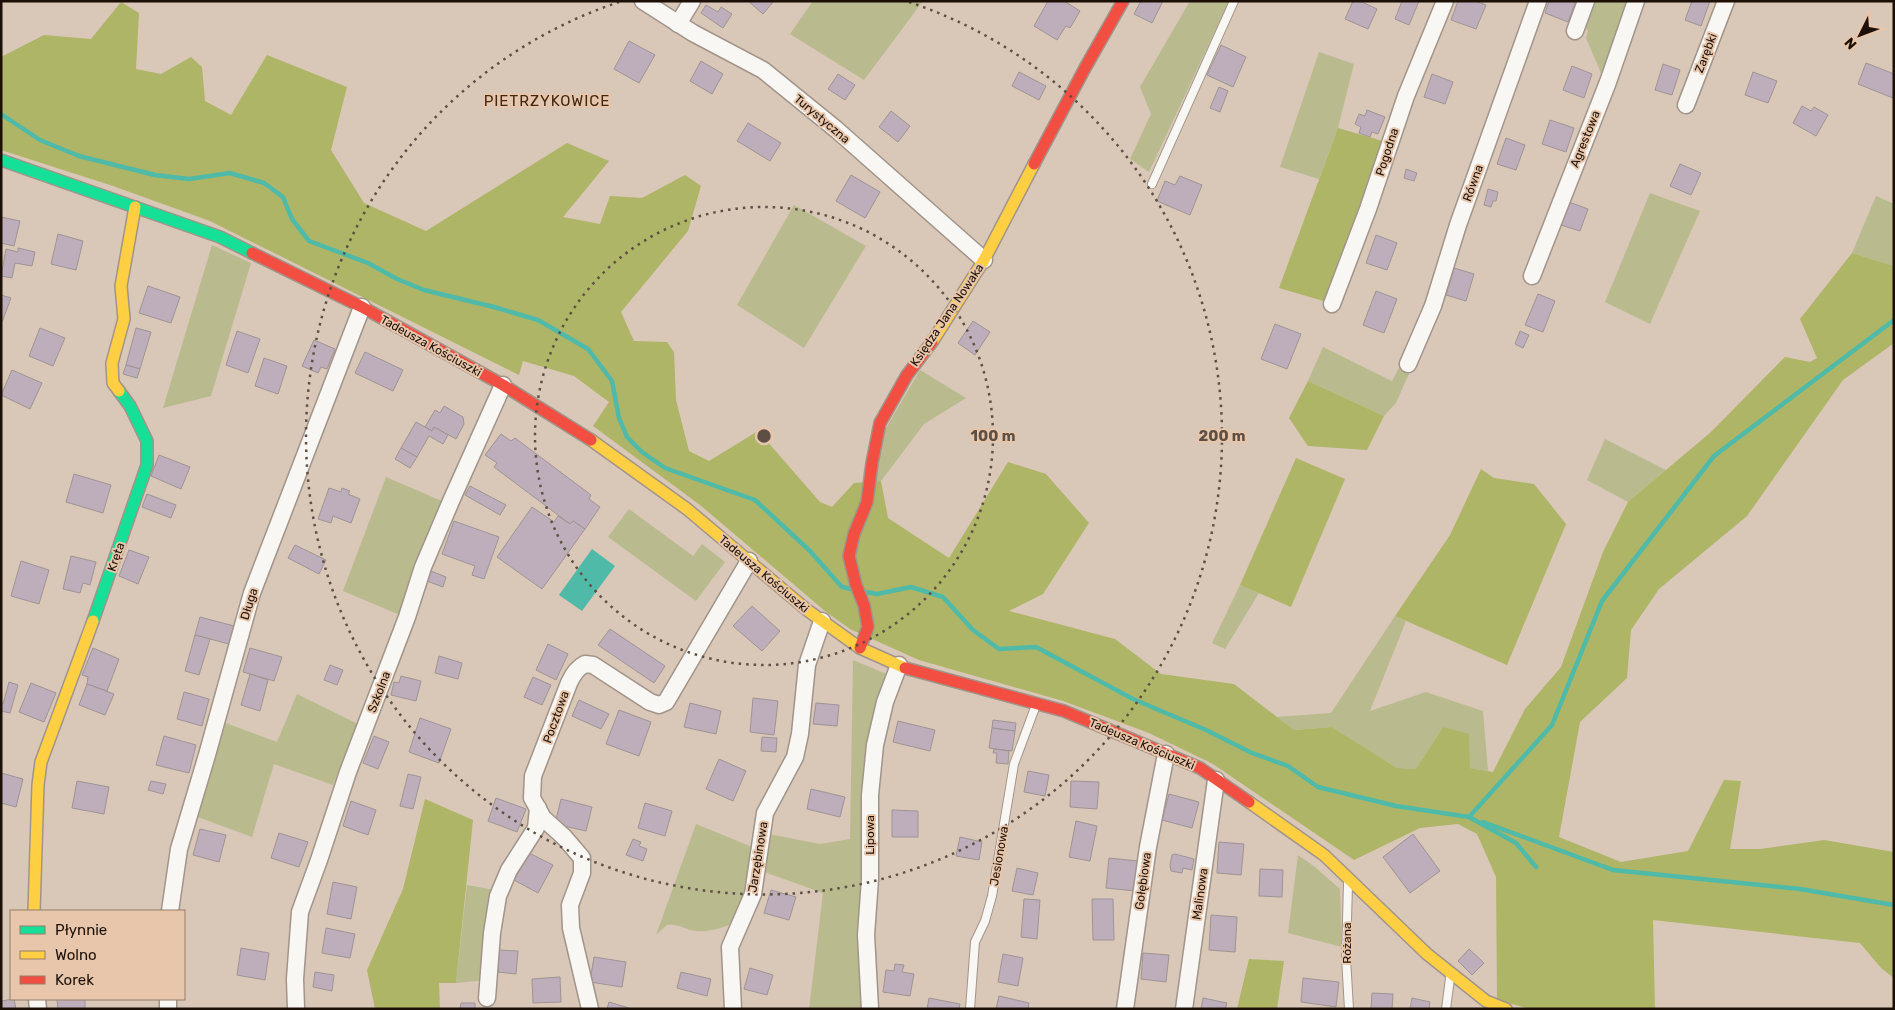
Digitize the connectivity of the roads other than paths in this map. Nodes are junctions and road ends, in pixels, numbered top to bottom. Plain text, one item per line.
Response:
1 (643, 1) edge
2 (692, 1) edge
3 (1123, 1) edge
4 (1234, 1) edge
5 (1445, 1) edge
6 (1538, 1) edge
7 (1586, 1) edge
8 (1636, 1) edge
9 (1726, 1) edge
10 (678, 24) junction
11 (1575, 31) dead end
12 (1686, 105) dead end
13 (1, 160) edge
14 (1152, 184) dead end
15 (135, 207) junction
16 (984, 260) junction
17 (1532, 276) dead end
18 (1332, 304) dead end
19 (362, 307) junction
20 (1408, 364) dead end
21 (503, 385) junction
22 (748, 561) junction
23 (822, 621) junction
24 (860, 648) junction
25 (898, 665) junction
26 (1037, 704) junction
27 (1166, 754) junction
28 (1216, 780) junction
29 (538, 808) junction
30 (1348, 878) junction
31 (34, 910) edge
32 (170, 910) edge
33 (1451, 973) junction
34 (486, 998) dead end
35 (296, 1009) edge
36 (590, 1009) edge
37 (733, 1009) edge
38 (870, 1009) edge
39 (970, 1009) edge
40 (1125, 1009) edge
41 (1184, 1009) edge
42 (1349, 1009) edge
43 (1446, 1009) edge
44 (1506, 1009) edge

1 - 10 street, Turystyczna
2 - 10 street
3 - 16 street, Księdza Jana Nowaka
4 - 14 lane
5 - 18 street, Pogodna
6 - 20 street, Równa
7 - 11 street
8 - 17 street, Agrestowa
9 - 12 street, Zarębki
10 - 16 street, Turystyczna
13 - 15 street, Tadeusza Kościuszki
15 - 19 street, Tadeusza Kościuszki
15 - 31 street, Kręta
16 - 24 street, Księdza Jana Nowaka
19 - 21 street, Tadeusza Kościuszki
19 - 32 street, Długa
21 - 22 street, Tadeusza Kościuszki
21 - 35 street, Szkolna
22 - 23 street, Tadeusza Kościuszki
22 - 29 street, Pocztowa
23 - 24 street, Tadeusza Kościuszki
23 - 37 street, Jarzębinowa
24 - 25 street, Tadeusza Kościuszki
25 - 26 street, Tadeusza Kościuszki
25 - 38 street, Lipowa
26 - 27 street, Tadeusza Kościuszki
26 - 39 lane, Jesionowa
27 - 28 street, Tadeusza Kościuszki
27 - 40 street, Gołębiowa
28 - 30 street, Tadeusza Kościuszki
28 - 41 street, Malinowa
29 - 34 street
29 - 36 street, Pocztowa
30 - 33 street, Tadeusza Kościuszki
30 - 42 lane, Różana
33 - 43 lane
33 - 44 street, Tadeusza Kościuszki

